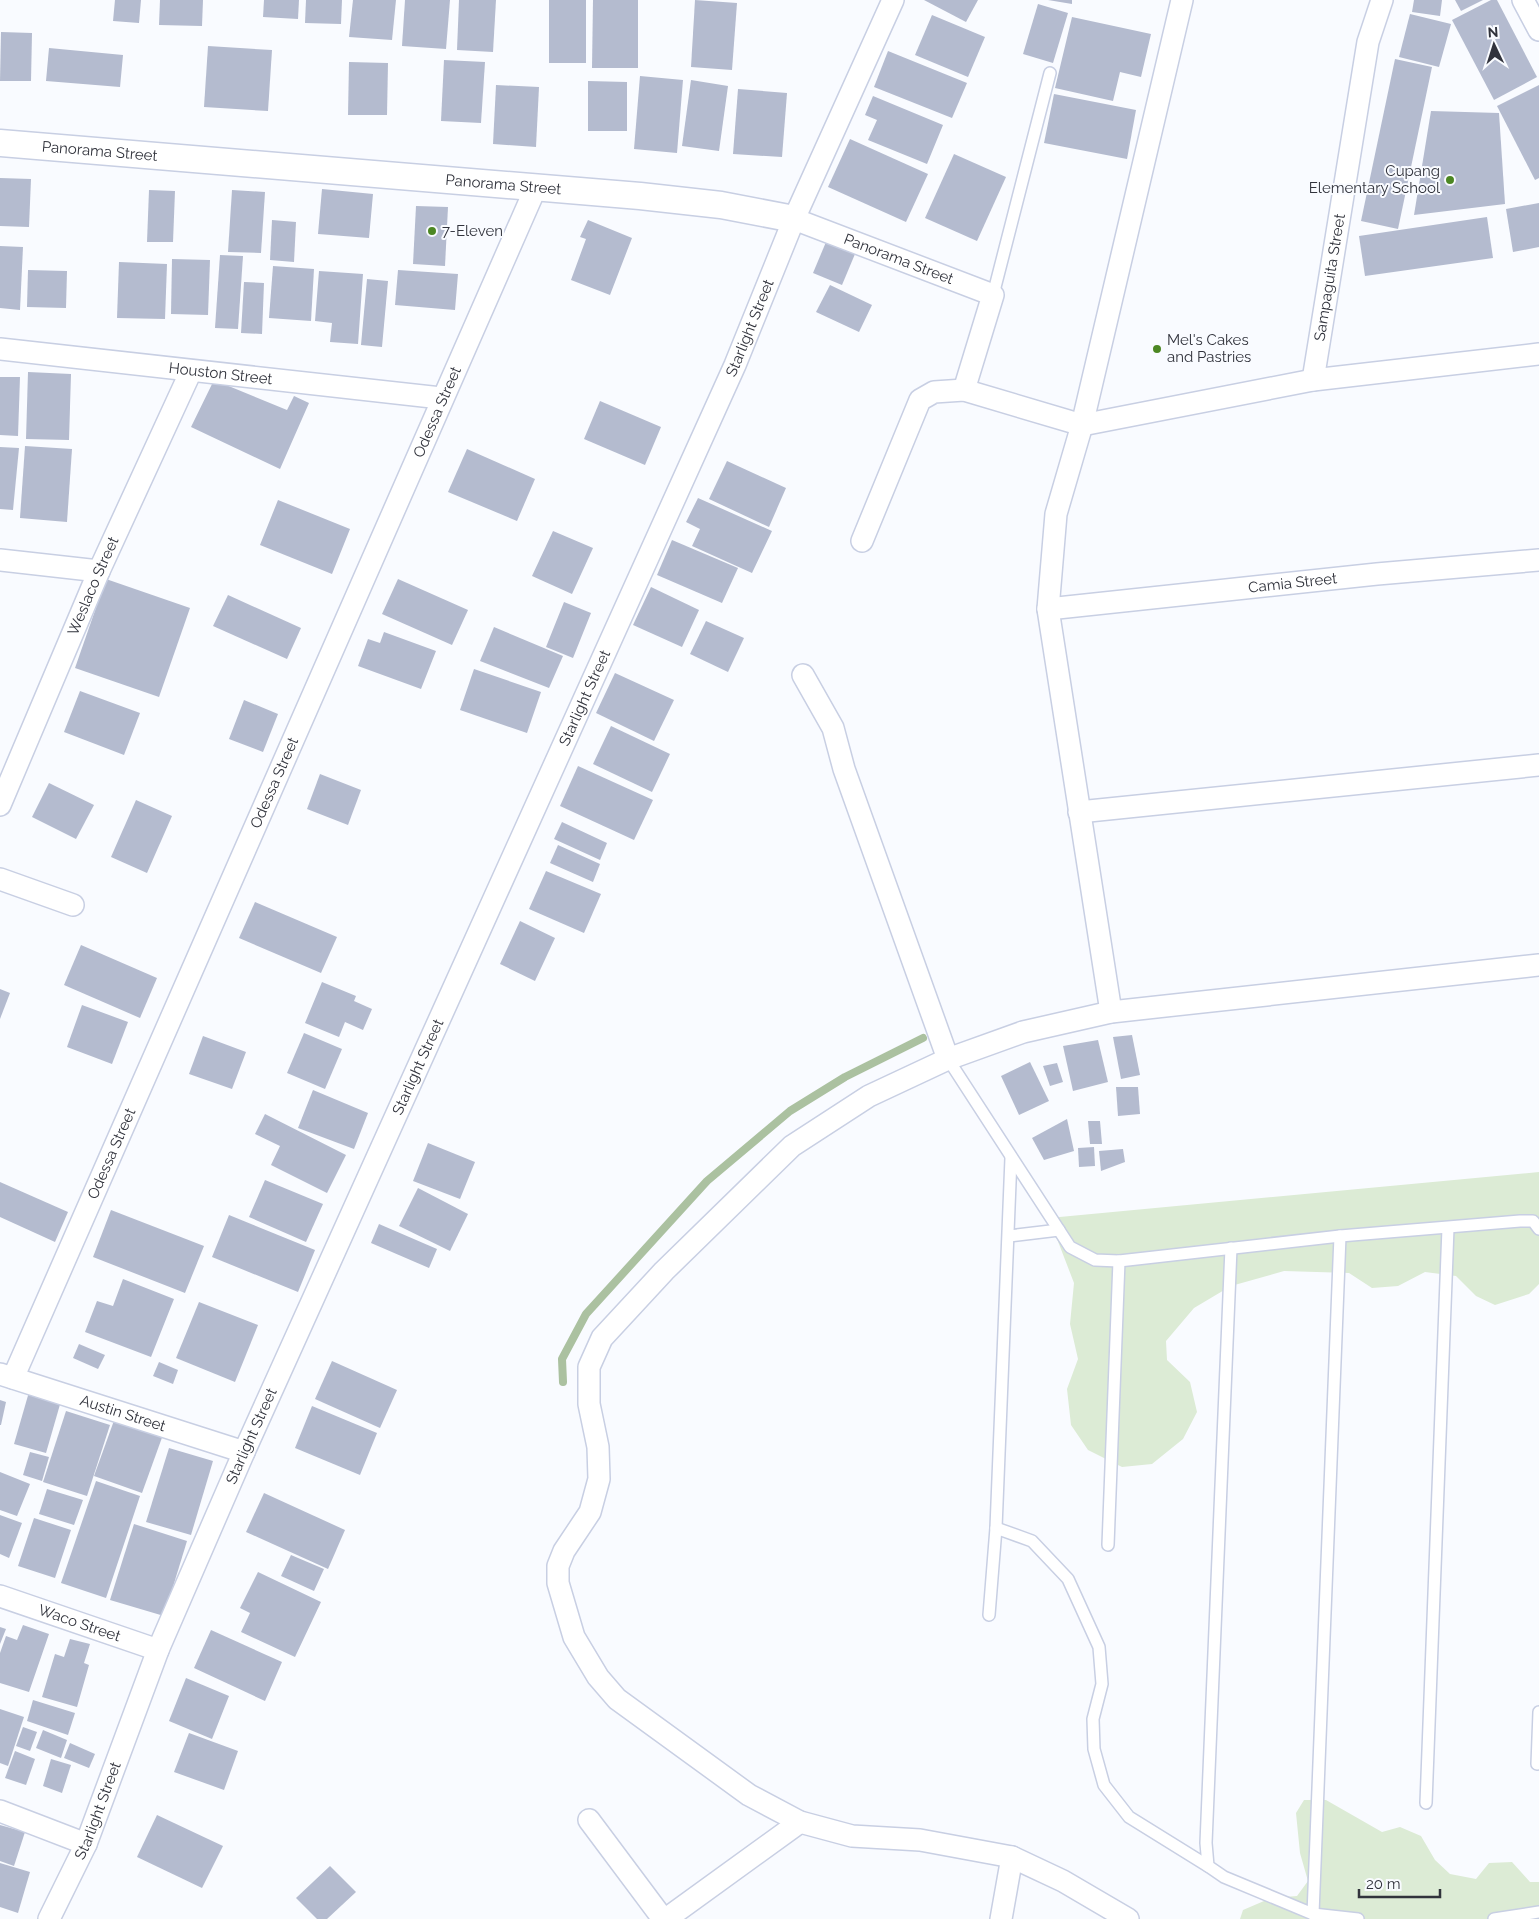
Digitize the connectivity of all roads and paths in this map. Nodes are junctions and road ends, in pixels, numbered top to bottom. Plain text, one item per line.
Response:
1 (893, 0) edge
2 (1182, 0) edge
3 (1382, 0) edge
4 (1523, 0) edge
5 (1539, 30) edge
6 (1050, 73) dead end
7 (0, 143) edge
8 (536, 187) junction
9 (794, 219) junction
10 (993, 295) junction
11 (0, 349) edge
12 (1539, 354) edge
13 (192, 370) junction
14 (1313, 380) junction
15 (964, 390) junction
16 (441, 398) junction
17 (1082, 425) junction
18 (862, 541) dead end
19 (0, 560) edge
20 (1539, 560) edge
21 (99, 571) junction
22 (1048, 609) junction
23 (803, 675) dead end
24 (1539, 765) edge
25 (0, 805) edge
26 (1078, 812) junction
27 (0, 879) edge
28 (73, 905) dead end
29 (1539, 964) edge
30 (1111, 1012) junction
31 (948, 1059) junction
32 (1011, 1158) junction
33 (1448, 1228) junction
34 (1539, 1229) edge
35 (1059, 1230) junction
36 (1009, 1236) junction
37 (1340, 1236) junction
38 (1231, 1248) junction
39 (1119, 1261) junction
40 (6, 1376) edge
41 (244, 1452) junction
42 (996, 1528) junction
43 (1108, 1545) dead end
44 (0, 1596) edge
45 (989, 1616) dead end
46 (158, 1650) junction
47 (1539, 1712) edge
48 (1537, 1764) dead end
49 (1426, 1802) dead end
50 (0, 1811) edge
51 (589, 1820) dead end
52 (800, 1822) junction
53 (86, 1844) junction
54 (1012, 1857) junction
55 (1208, 1866) junction
56 (1539, 1912) edge
57 (1313, 1914) junction
58 (50, 1919) edge
59 (665, 1919) edge
60 (1001, 1919) edge
61 (1128, 1919) edge
62 (1358, 1919) edge
63 (1494, 1919) edge

1 - 9 street, Starlight Street
2 - 17 street
3 - 14 street, Sampaguita Street
4 - 5 street
6 - 10 lane
7 - 8 street, Panorama Street
8 - 9 street, Panorama Street
8 - 16 street, Odessa Street
9 - 10 street, Panorama Street
9 - 41 street, Starlight Street
10 - 15 street
11 - 13 street, Houston Street
12 - 14 street
13 - 16 street, Houston Street
13 - 21 street, Weslaco Street
14 - 17 street
15 - 17 street
15 - 18 street
16 - 40 street, Odessa Street
17 - 22 street
19 - 21 street
20 - 22 street, Camia Street
21 - 25 street, Weslaco Street
22 - 26 street
23 - 31 street
24 - 26 street
26 - 30 street
27 - 28 street
29 - 30 street
30 - 31 street
31 - 32 lane
31 - 52 street
32 - 35 lane
32 - 36 lane
33 - 34 lane
33 - 37 lane
33 - 49 lane
35 - 36 lane
35 - 39 lane
36 - 42 lane
37 - 38 lane
37 - 57 lane
38 - 39 lane
38 - 55 lane
39 - 43 lane
40 - 41 street, Austin Street
41 - 46 street, Starlight Street
42 - 45 lane
42 - 55 lane
44 - 46 street, Waco Street
46 - 53 street, Starlight Street
47 - 48 lane
50 - 53 street
51 - 59 street
52 - 54 street
52 - 59 street
53 - 58 street, Starlight Street
54 - 60 street
54 - 61 street
55 - 57 lane
56 - 63 lane
57 - 62 lane

